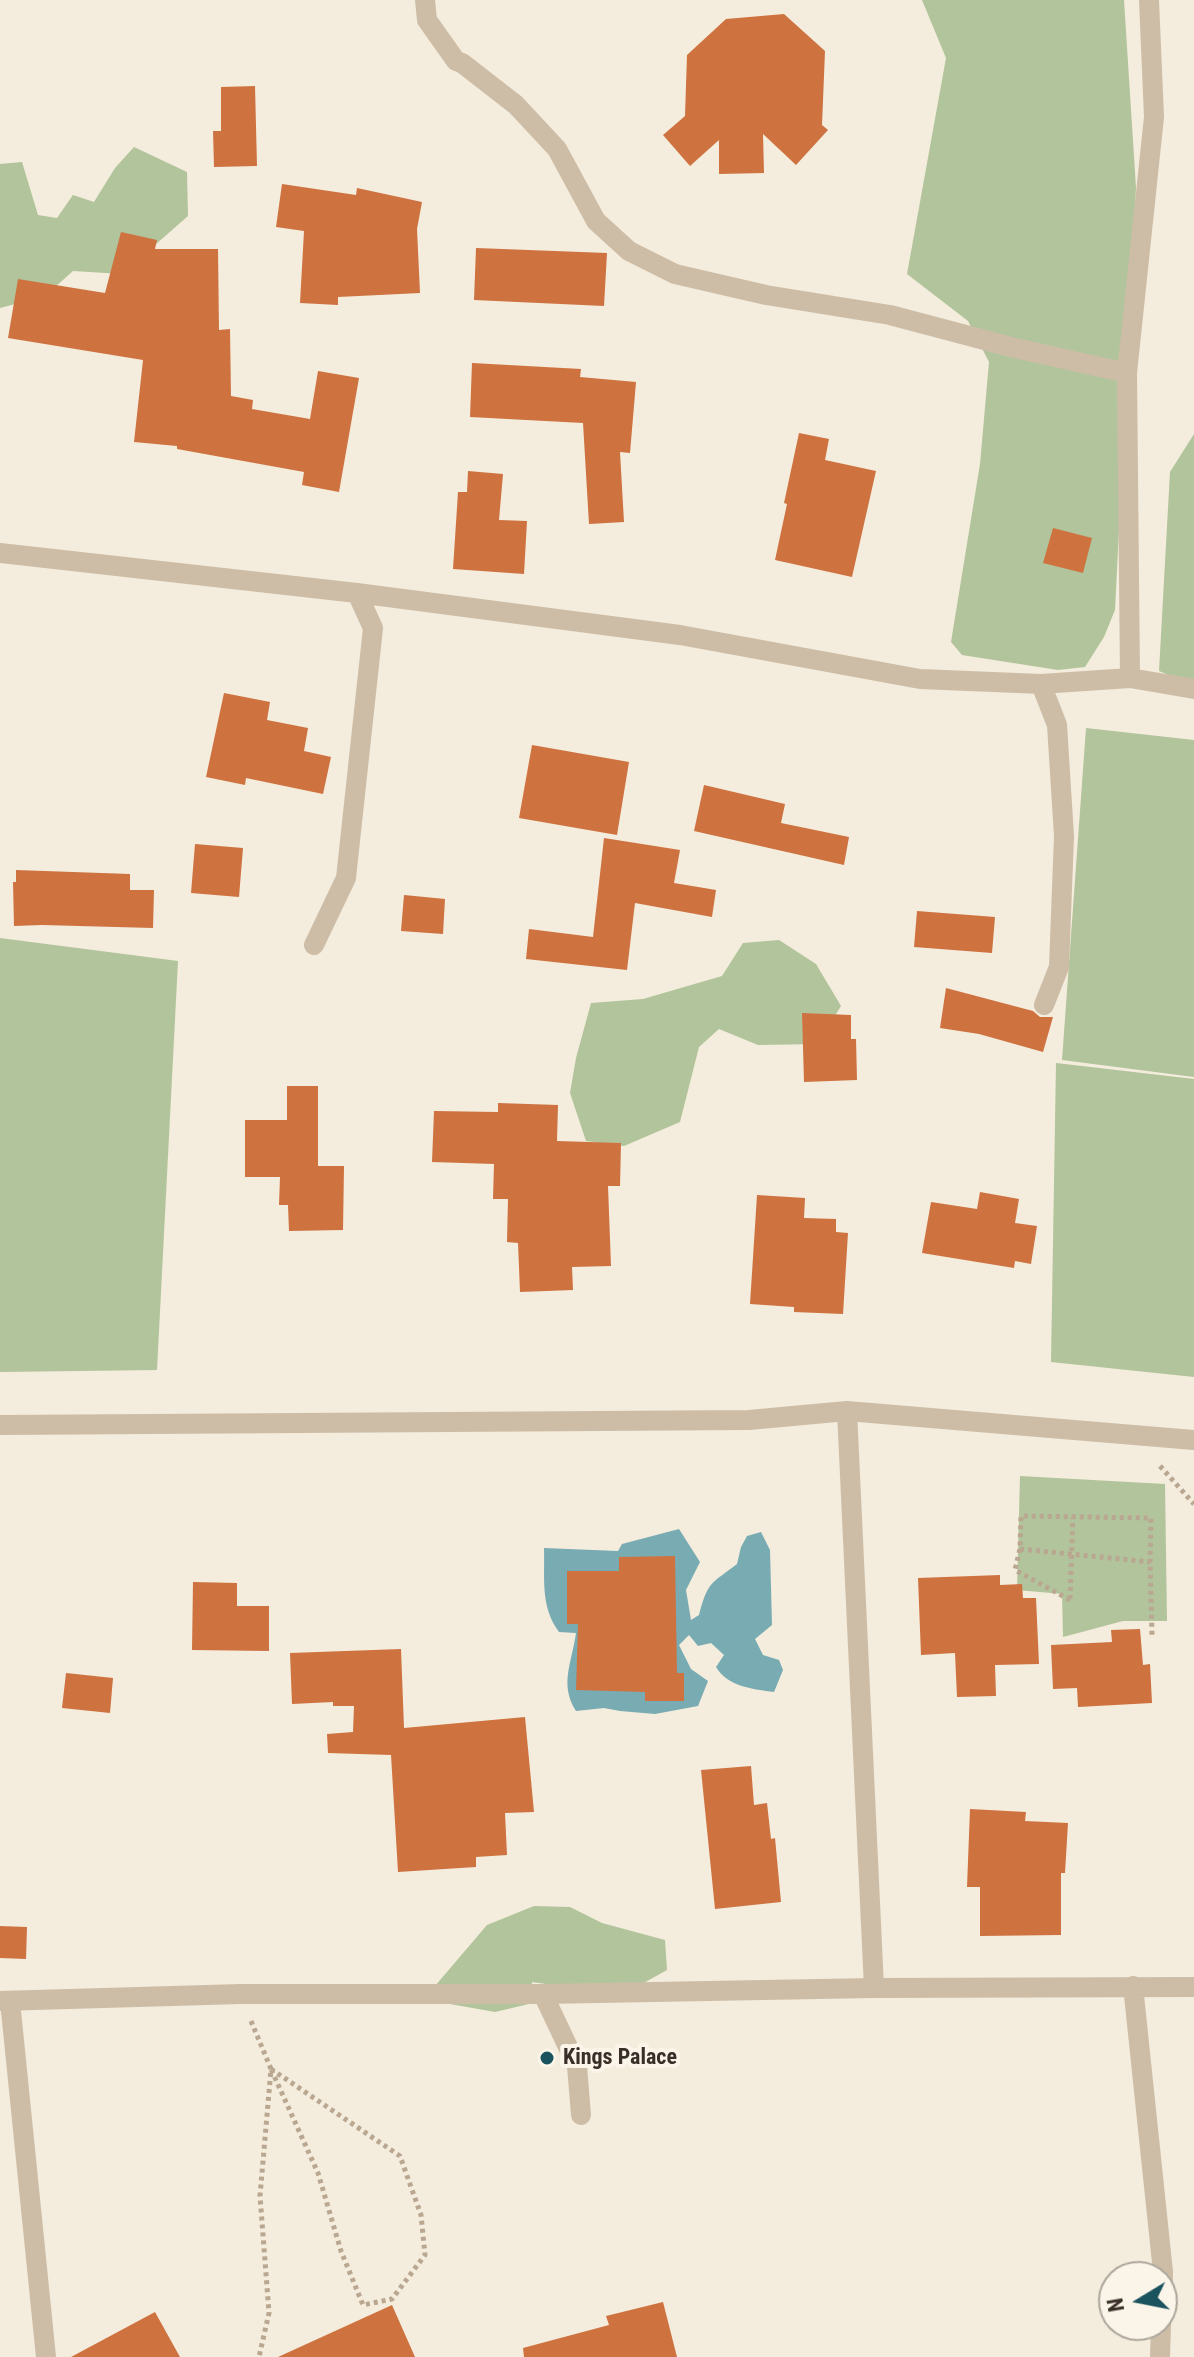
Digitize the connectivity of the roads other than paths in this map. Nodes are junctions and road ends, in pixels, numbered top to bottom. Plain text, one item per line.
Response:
1 (425, 0) edge
2 (1149, 0) edge
3 (1127, 373) junction
4 (0, 553) edge
5 (357, 593) junction
6 (1130, 678) junction
7 (1041, 684) junction
8 (1194, 689) edge
9 (314, 945) dead end
10 (1044, 1005) dead end
11 (847, 1411) junction
12 (0, 1425) edge
13 (1194, 1440) edge
14 (1133, 1986) junction
15 (1194, 1987) edge
16 (874, 1988) junction
17 (543, 1994) junction
18 (5, 2001) edge
19 (581, 2115) dead end
20 (1162, 2261) edge
21 (46, 2357) edge

1 - 3 street
2 - 3 street
3 - 6 street
4 - 5 street
5 - 7 street
5 - 9 street
6 - 7 street
6 - 8 street
7 - 10 street
11 - 12 street
11 - 13 street
11 - 16 street
14 - 15 street
14 - 16 street
14 - 20 street
16 - 17 street
17 - 18 street
17 - 19 street
18 - 21 street

